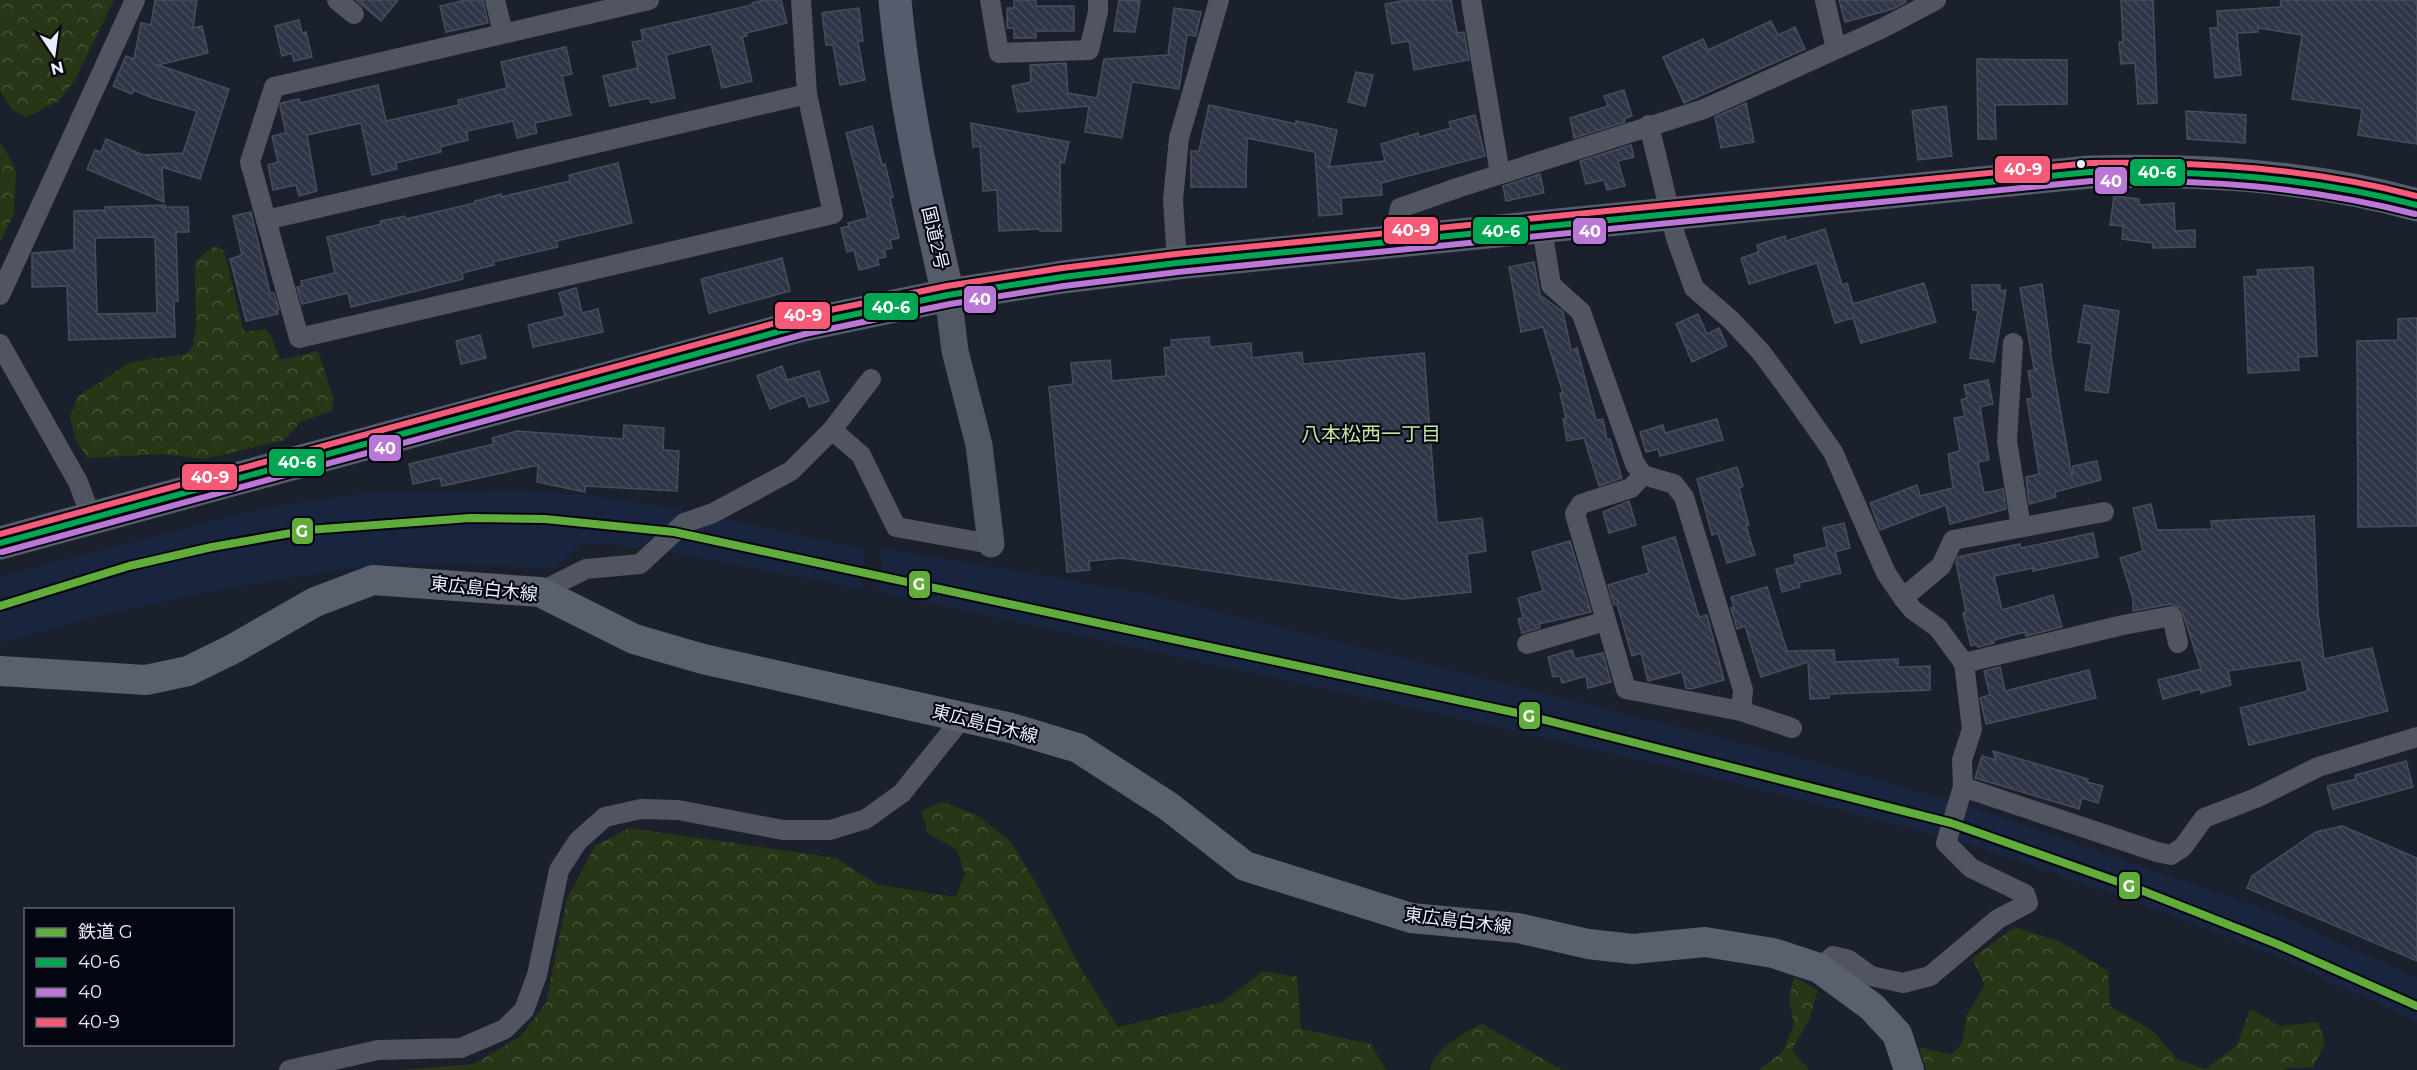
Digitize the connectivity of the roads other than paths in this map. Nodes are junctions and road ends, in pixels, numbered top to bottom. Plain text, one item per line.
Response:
1 (135, 0) edge
2 (337, 0) edge
3 (495, 0) edge
4 (649, 0) edge
5 (801, 0) edge
6 (895, 0) edge
7 (990, 0) edge
8 (1098, 0) edge
9 (1219, 0) edge
10 (1471, 0) edge
11 (1825, 0) edge
12 (1936, 0) edge
13 (354, 14) dead end
14 (503, 33) junction
15 (1836, 49) junction
16 (807, 94) junction
17 (1649, 125) junction
18 (1500, 174) junction
19 (2417, 206) edge
20 (1669, 214) junction
21 (266, 220) junction
22 (1542, 228) junction
23 (1393, 242) junction
24 (1177, 263) junction
25 (0, 295) edge
26 (948, 295) junction
27 (2013, 343) dead end
28 (0, 344) edge
29 (871, 380) dead end
30 (832, 430) junction
31 (1643, 475) junction
32 (2104, 512) dead end
33 (92, 519) junction
34 (2021, 527) junction
35 (0, 543) edge
36 (991, 544) joint
37 (540, 592) junction
38 (1903, 598) junction
39 (1606, 621) junction
40 (2178, 643) dead end
41 (1527, 644) dead end
42 (1964, 663) junction
43 (0, 671) edge
44 (1741, 711) junction
45 (963, 717) junction
46 (1792, 728) dead end
47 (2417, 737) edge
48 (1963, 788) junction
49 (1819, 968) junction
50 (289, 1070) edge
51 (1909, 1070) edge

1 - 25 street
2 - 13 street
3 - 14 street
4 - 14 street
5 - 16 street
6 - 26 highway, 国道2号
7 - 8 street
9 - 24 street
10 - 18 street
11 - 15 street
12 - 15 street
14 - 21 street
15 - 17 street
16 - 21 street
16 - 21 street
17 - 18 street
17 - 20 street
18 - 23 street
19 - 20 highway, 国道2号
20 - 22 highway, 国道2号
20 - 38 street
22 - 23 highway, 国道2号
22 - 31 street
23 - 24 highway, 国道2号
24 - 26 highway, 国道2号
26 - 33 highway
26 - 36 street
27 - 34 street
28 - 33 street
29 - 30 street
30 - 36 street
30 - 37 street
31 - 39 street
31 - 44 street
32 - 34 street
33 - 35 highway
34 - 38 street
37 - 43 main road, 東広島白木線
37 - 45 main road, 東広島白木線
38 - 42 street
39 - 41 street
39 - 44 street
40 - 42 street
42 - 48 street
44 - 46 street
45 - 49 main road, 東広島白木線
45 - 50 street
47 - 48 street
48 - 49 street
49 - 51 main road, 東広島白木線

